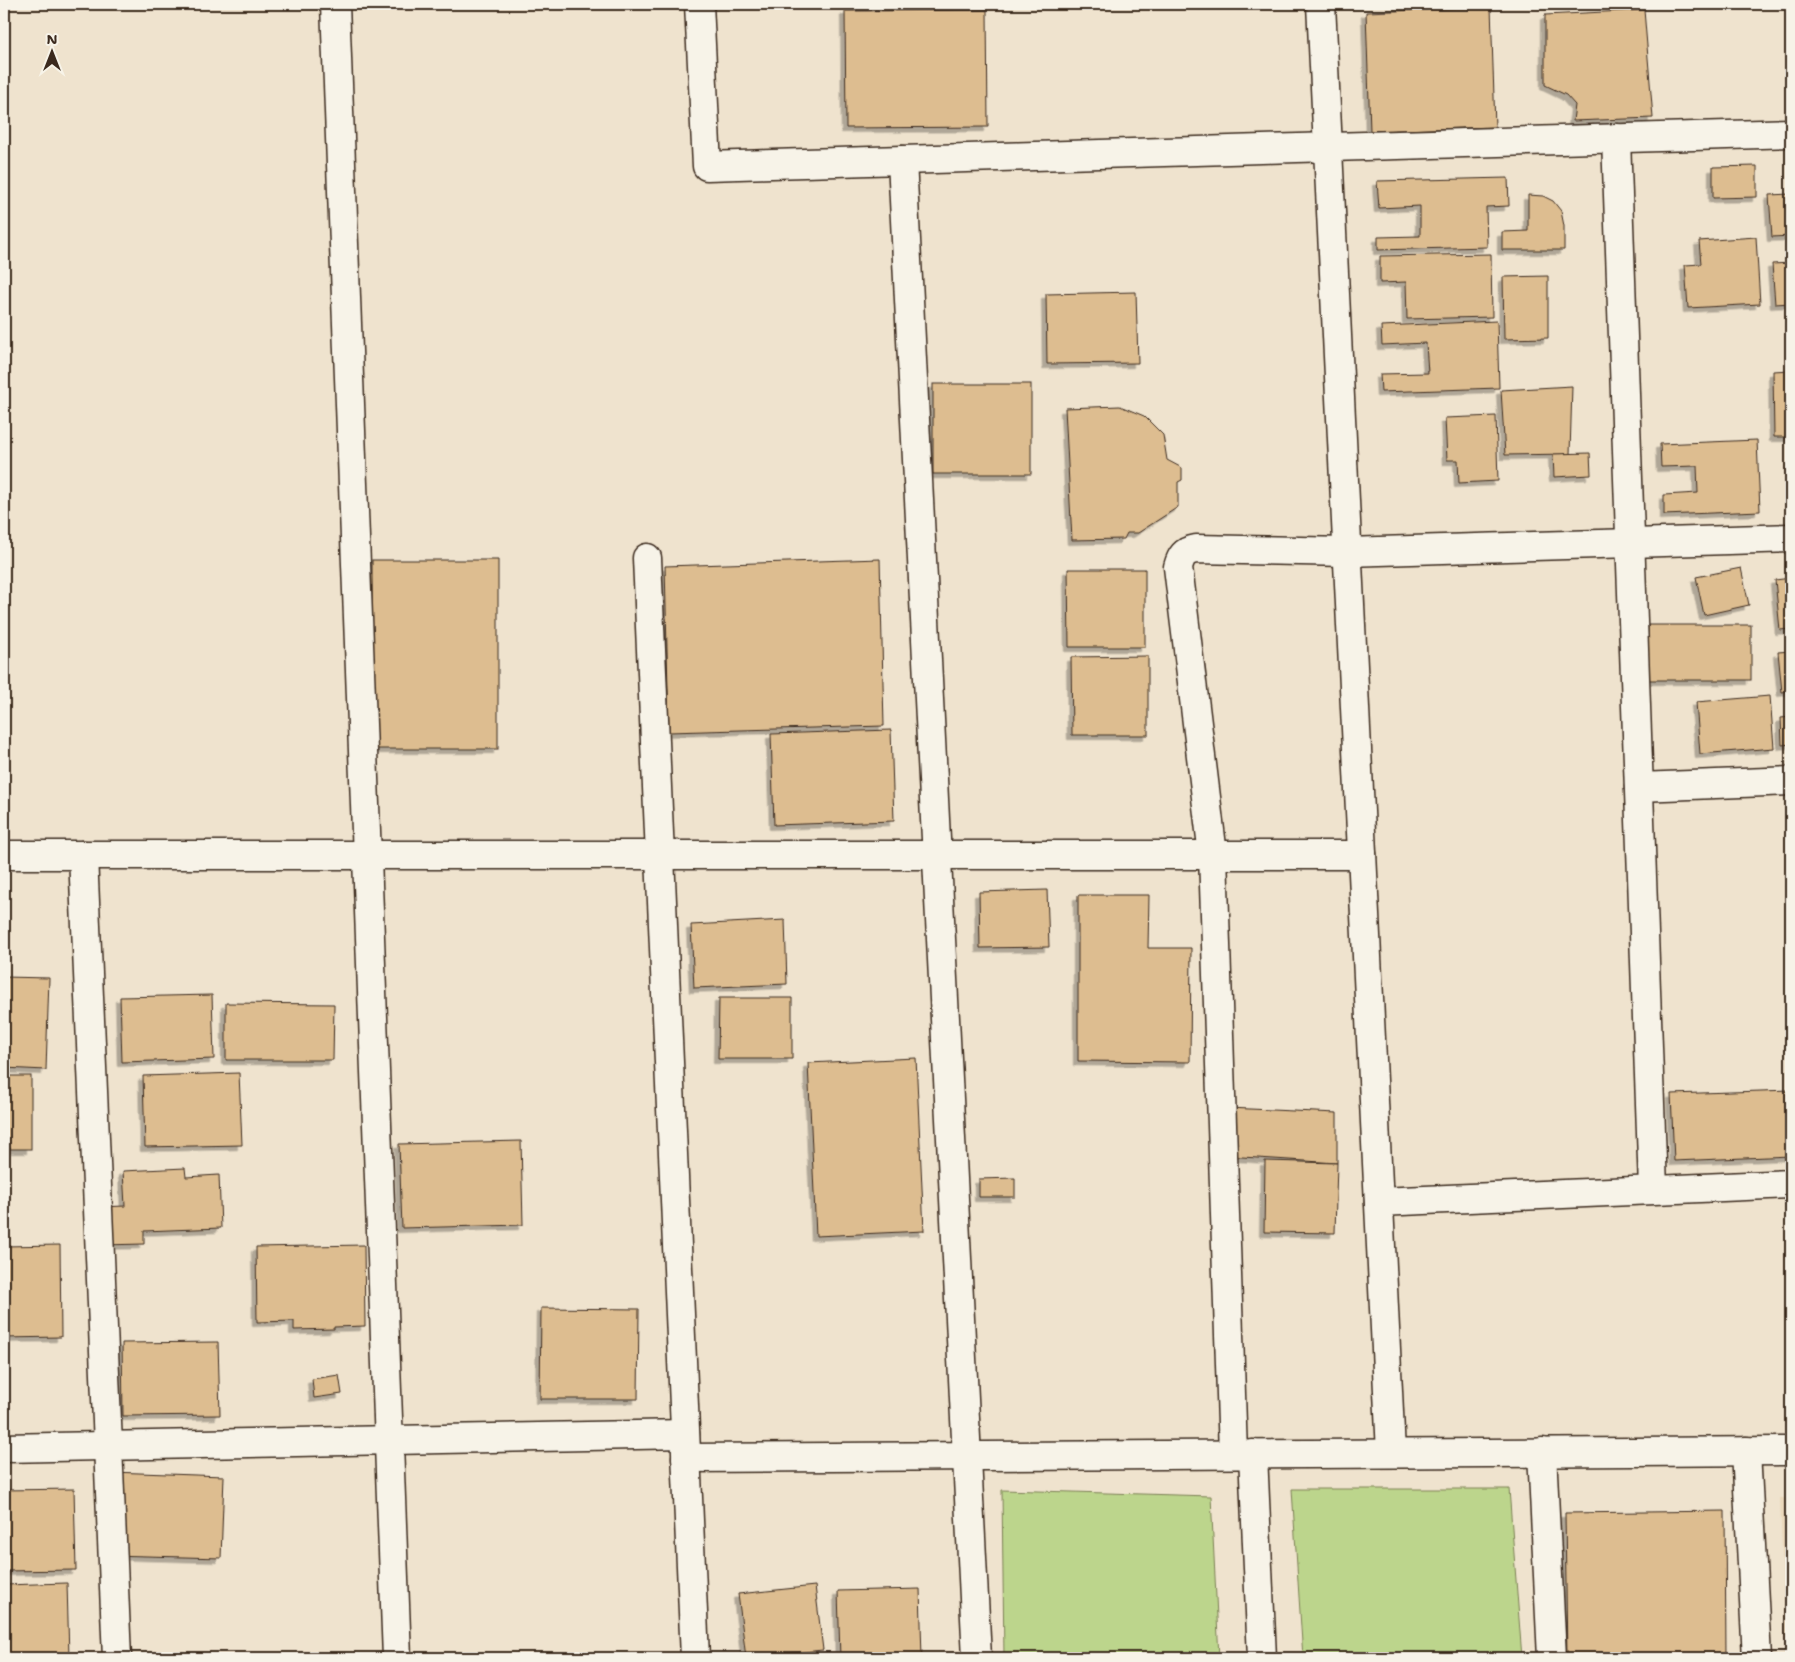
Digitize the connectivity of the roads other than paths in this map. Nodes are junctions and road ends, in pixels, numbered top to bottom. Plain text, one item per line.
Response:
1 (335, 4) edge
2 (700, 4) edge
3 (1321, 4) edge
4 (1791, 133) edge
5 (1616, 138) junction
6 (1328, 147) junction
7 (902, 160) junction
8 (1791, 538) edge
9 (1630, 543) junction
10 (1347, 552) junction
11 (647, 558) dead end
12 (1791, 781) edge
13 (1639, 786) junction
14 (4, 855) edge
15 (83, 855) junction
16 (366, 855) junction
17 (660, 855) junction
18 (937, 855) junction
19 (1213, 855) junction
20 (1362, 855) junction
21 (1791, 1184) edge
22 (1654, 1189) junction
23 (1379, 1202) junction
24 (389, 1440) junction
25 (108, 1446) junction
26 (685, 1446) junction
27 (4, 1448) edge
28 (1746, 1451) junction
29 (1791, 1451) edge
30 (1542, 1452) junction
31 (1391, 1453) junction
32 (1243, 1454) junction
33 (967, 1455) junction
34 (117, 1658) edge
35 (397, 1658) edge
36 (694, 1658) edge
37 (977, 1658) edge
38 (1262, 1658) edge
39 (1552, 1658) edge
40 (1757, 1658) edge

1 - 16 street
2 - 7 street
3 - 6 street
4 - 5 street
5 - 6 street
5 - 9 street
6 - 7 street
6 - 10 street
7 - 18 street
8 - 9 street
9 - 10 street
9 - 13 street
10 - 19 street
10 - 20 street
11 - 17 street
12 - 13 street
13 - 22 street
14 - 15 street
15 - 16 street
15 - 25 street
16 - 17 street
16 - 24 street
17 - 18 street
17 - 26 street
18 - 19 street
18 - 33 street
19 - 20 street
19 - 32 street
20 - 23 street
21 - 22 street
22 - 23 street
23 - 31 street
24 - 25 street
24 - 26 street
24 - 35 street
25 - 27 street
25 - 34 street
26 - 33 street
26 - 36 street
28 - 29 street
28 - 30 street
28 - 40 street
30 - 31 street
30 - 39 street
31 - 32 street
32 - 33 street
32 - 38 street
33 - 37 street

